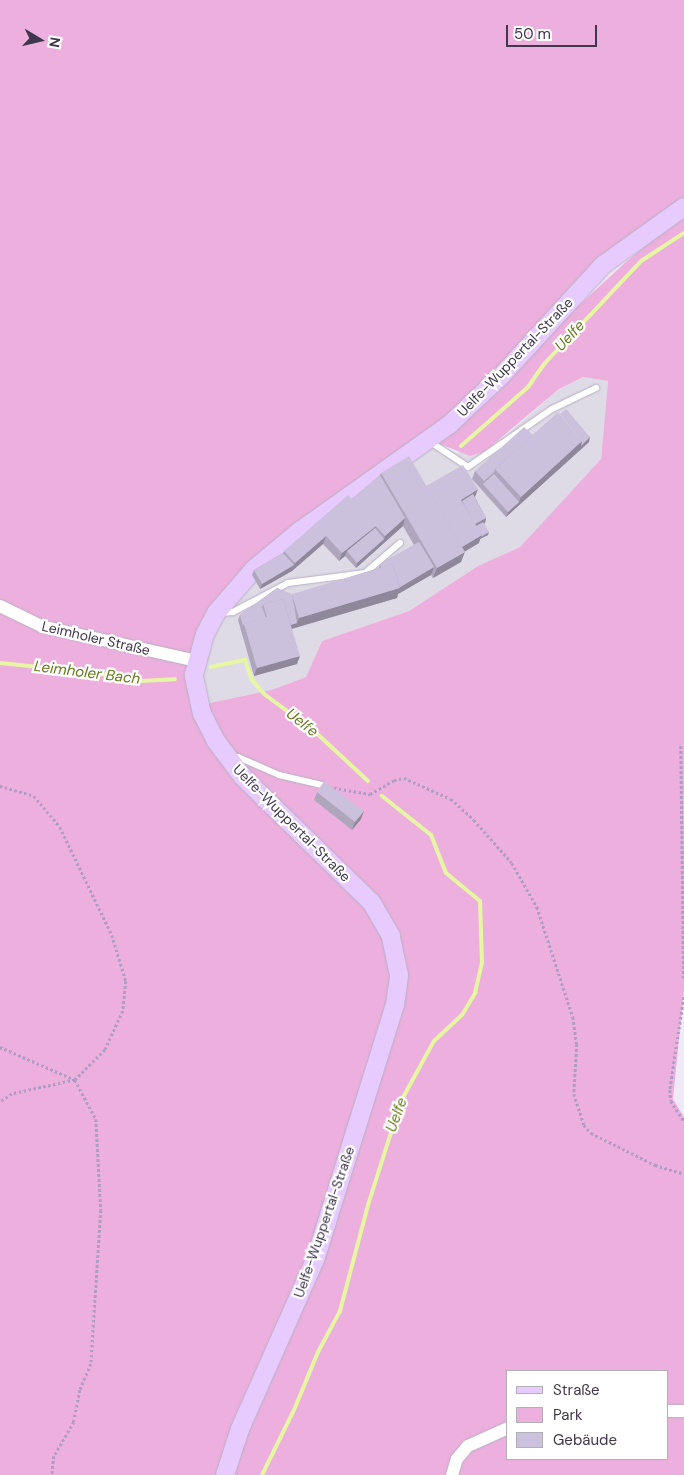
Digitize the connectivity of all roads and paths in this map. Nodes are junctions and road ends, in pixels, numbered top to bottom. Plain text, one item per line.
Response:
1 (684, 207) edge
2 (596, 388) dead end
3 (428, 441) junction
4 (400, 543) dead end
5 (0, 606) edge
6 (216, 613) junction
7 (196, 661) junction
8 (681, 746) dead end
9 (229, 761) junction
10 (322, 785) joint
11 (0, 786) edge
12 (684, 978) edge
13 (684, 997) edge
14 (0, 1047) edge
15 (75, 1080) junction
16 (0, 1102) edge
17 (684, 1121) edge
18 (684, 1174) edge
19 (669, 1411) edge
20 (684, 1411) edge
21 (507, 1428) edge
22 (52, 1475) edge
23 (225, 1475) edge
24 (452, 1475) edge

1 - 3 main road, Uelfe-Wuppertal-Straße
2 - 3 lane
3 - 6 main road, Uelfe-Wuppertal-Straße
4 - 6 lane
5 - 7 street, Leimholer Straße
6 - 7 main road, Uelfe-Wuppertal-Straße
7 - 9 main road, Uelfe-Wuppertal-Straße
8 - 12 path
9 - 10 lane
9 - 23 main road, Uelfe-Wuppertal-Straße
10 - 18 path
11 - 15 path
13 - 17 path
14 - 15 path
15 - 16 path
15 - 22 path
19 - 20 street
21 - 24 street

